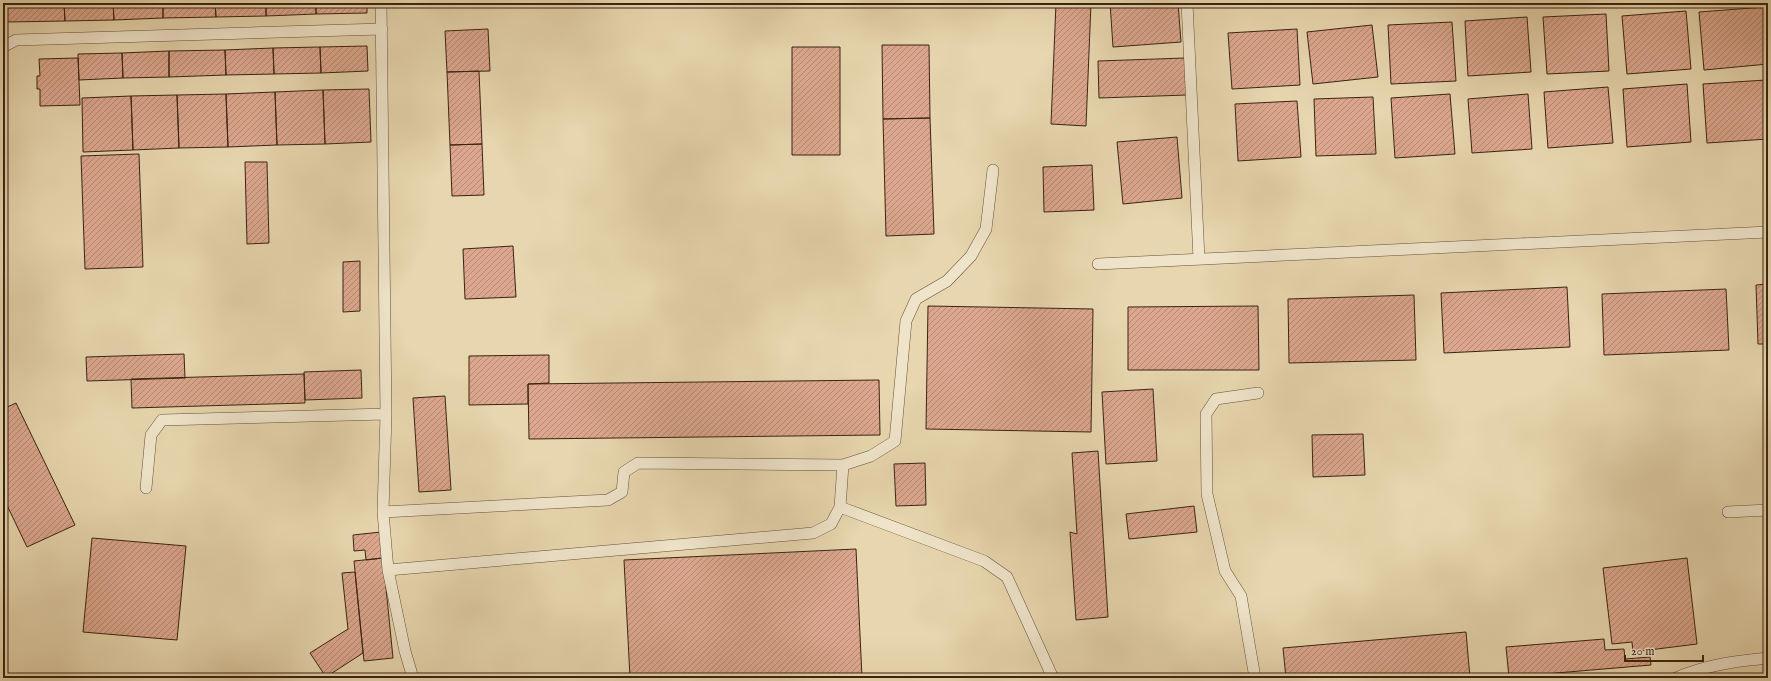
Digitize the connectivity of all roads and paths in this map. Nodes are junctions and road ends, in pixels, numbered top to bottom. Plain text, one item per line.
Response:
1 (381, 3) edge
2 (1187, 3) edge
3 (382, 29) junction
4 (3, 47) edge
5 (993, 170) dead end
6 (1768, 232) edge
7 (1199, 259) junction
8 (1098, 264) dead end
9 (1258, 393) dead end
10 (386, 414) junction
11 (843, 465) junction
12 (146, 488) dead end
13 (840, 507) junction
14 (1768, 510) edge
15 (382, 512) junction
16 (1728, 512) dead end
17 (388, 570) junction
18 (1768, 658) edge
19 (413, 678) edge
20 (1053, 678) edge
21 (1254, 678) edge
22 (1676, 678) edge

1 - 3 lane
2 - 7 lane
3 - 4 lane
3 - 10 lane
5 - 11 lane
6 - 7 lane
7 - 8 lane
9 - 21 lane
10 - 12 lane
10 - 15 lane
11 - 13 lane
11 - 15 lane
13 - 17 lane
13 - 20 lane
14 - 16 lane
15 - 17 lane
17 - 19 lane
18 - 22 lane

